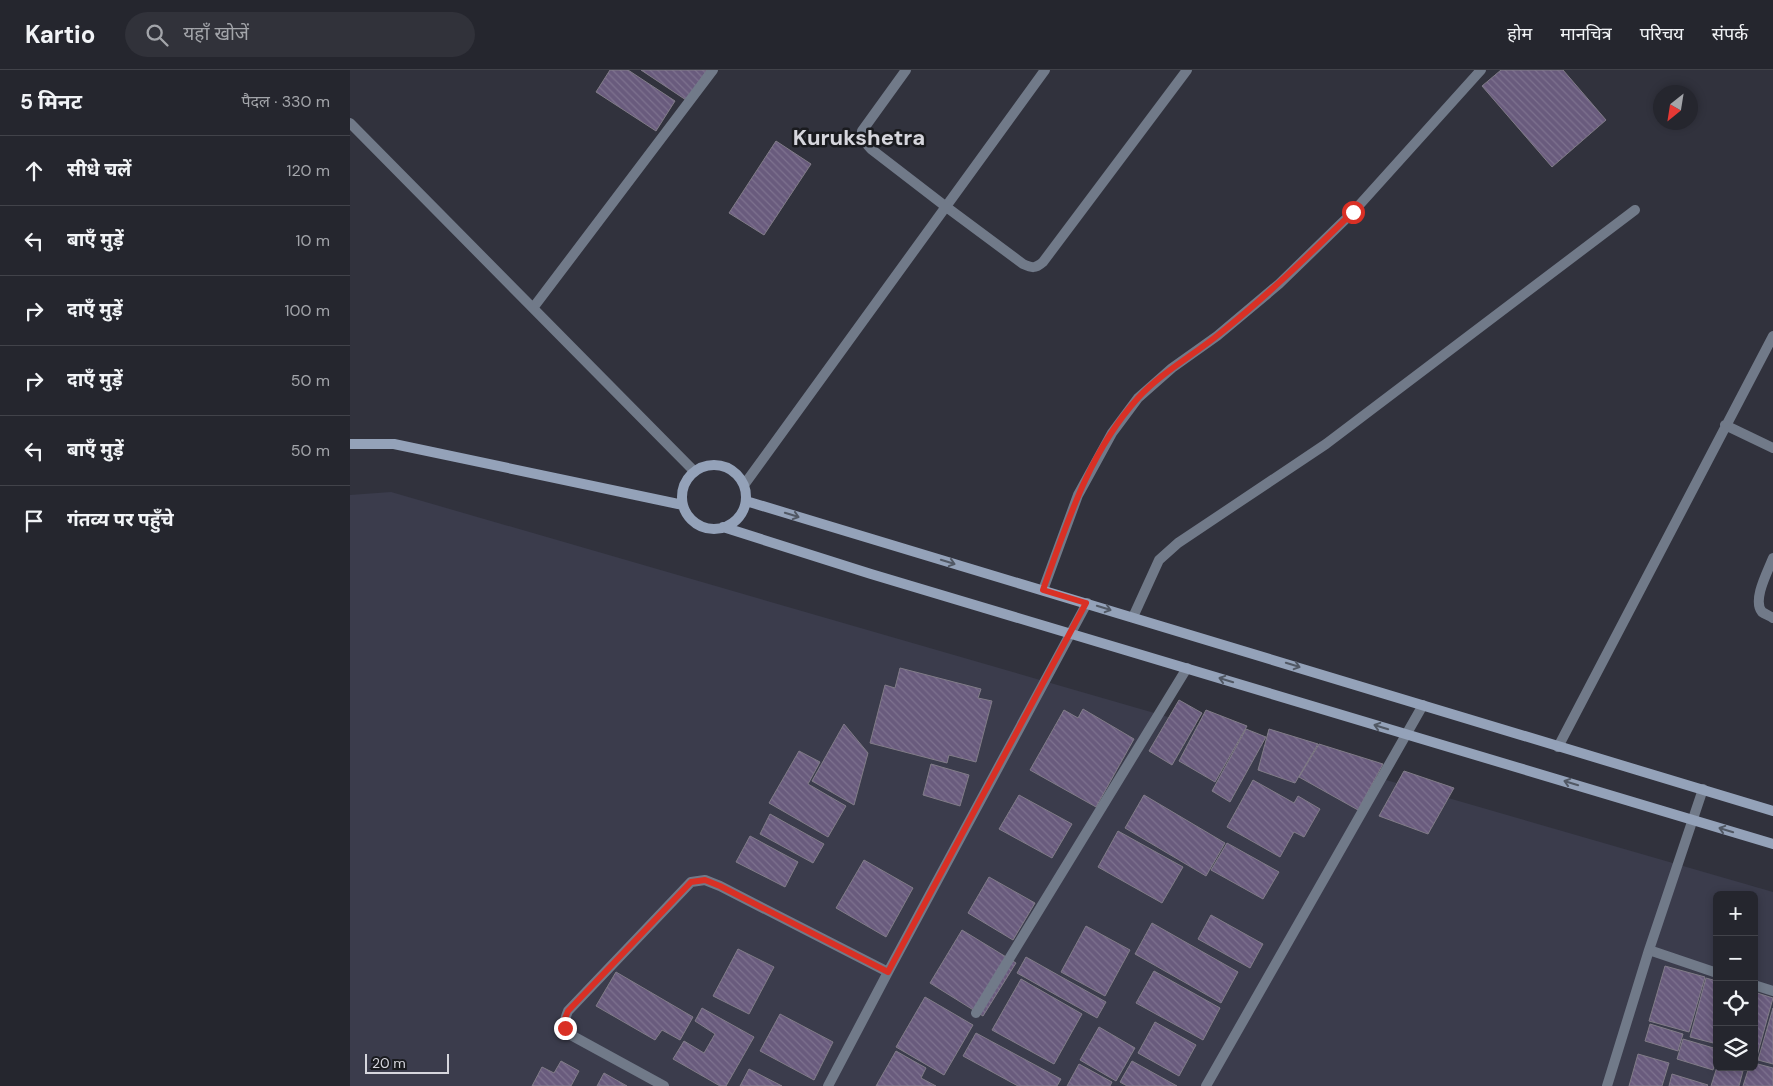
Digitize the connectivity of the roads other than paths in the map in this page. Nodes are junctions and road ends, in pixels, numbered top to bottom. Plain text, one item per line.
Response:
1 (713, 70) edge
2 (906, 70) edge
3 (1045, 70) edge
4 (1187, 70) edge
5 (1481, 70) edge
6 (350, 123) edge
7 (945, 206) junction
8 (1635, 210) dead end
9 (533, 308) junction
10 (1773, 336) edge
11 (1725, 425) junction
12 (350, 444) edge
13 (1773, 448) edge
14 (694, 471) junction
15 (744, 485) junction
16 (746, 501) junction
17 (683, 505) junction
18 (723, 527) junction
19 (1773, 558) edge
20 (1043, 590) junction
21 (1086, 603) junction
22 (1133, 617) junction
23 (1773, 618) edge
24 (1069, 634) junction
25 (1187, 668) junction
26 (1423, 705) junction
27 (1407, 734) junction
28 (1558, 747) junction
29 (1703, 789) junction
30 (1773, 811) edge
31 (1693, 820) junction
32 (1773, 844) edge
33 (1650, 950) junction
34 (888, 972) junction
35 (1713, 972) edge
36 (1758, 986) edge
37 (1773, 992) edge
38 (976, 1013) dead end
39 (664, 1086) edge
40 (828, 1086) edge
41 (1206, 1086) edge
42 (1607, 1086) edge

1 - 9 street
2 - 7 street
3 - 7 street
4 - 7 street
5 - 20 street
6 - 9 street
7 - 15 street
8 - 22 street
9 - 14 street
10 - 11 street
11 - 13 street
11 - 28 street
12 - 17 main road
14 - 15 main road
14 - 17 main road
15 - 16 main road
16 - 18 main road
16 -> 20 main road
17 - 18 main road
18 - 24 main road
19 - 23 street
20 - 21 main road
21 -> 22 main road
21 - 24 street
22 -> 26 main road
24 - 25 main road
24 - 34 street
27 -> 25 main road
25 - 38 street
26 - 27 street
26 - 28 main road
31 -> 27 main road
27 - 41 street
28 - 29 main road
29 - 30 main road
29 - 31 street
32 -> 31 main road
31 - 33 street
33 - 35 street
33 - 42 street
34 - 39 street
34 - 40 street
36 - 37 street

